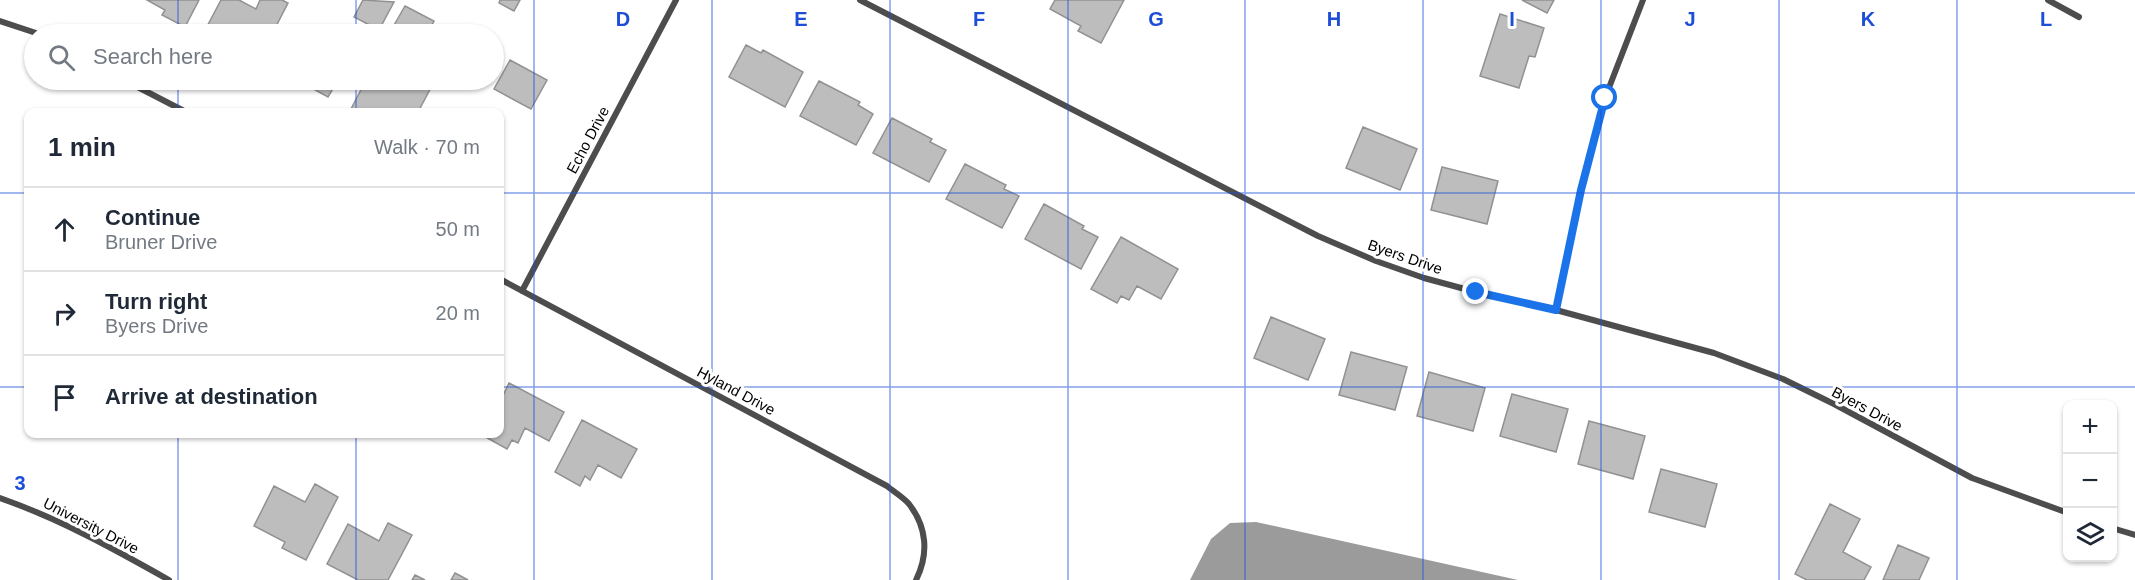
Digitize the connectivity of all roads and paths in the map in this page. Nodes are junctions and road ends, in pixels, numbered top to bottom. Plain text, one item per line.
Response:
1 (676, 0) edge
2 (860, 0) edge
3 (1643, 0) edge
4 (2048, 0) edge
5 (2079, 17) dead end
6 (0, 21) edge
7 (24, 29) edge
8 (143, 90) edge
9 (178, 108) edge
10 (504, 281) edge
11 (522, 291) junction
12 (1556, 310) junction
13 (0, 498) edge
14 (2063, 512) edge
15 (2117, 530) edge
16 (2135, 535) edge
17 (169, 580) edge
18 (916, 580) edge

1 - 11 street, Echo Drive
2 - 12 street, Byers Drive
3 - 12 street
4 - 5 street
6 - 7 street
8 - 9 street
10 - 11 street, Hyland Drive
11 - 18 street, Hyland Drive
12 - 14 street, Byers Drive
13 - 17 street, University Drive
15 - 16 street

